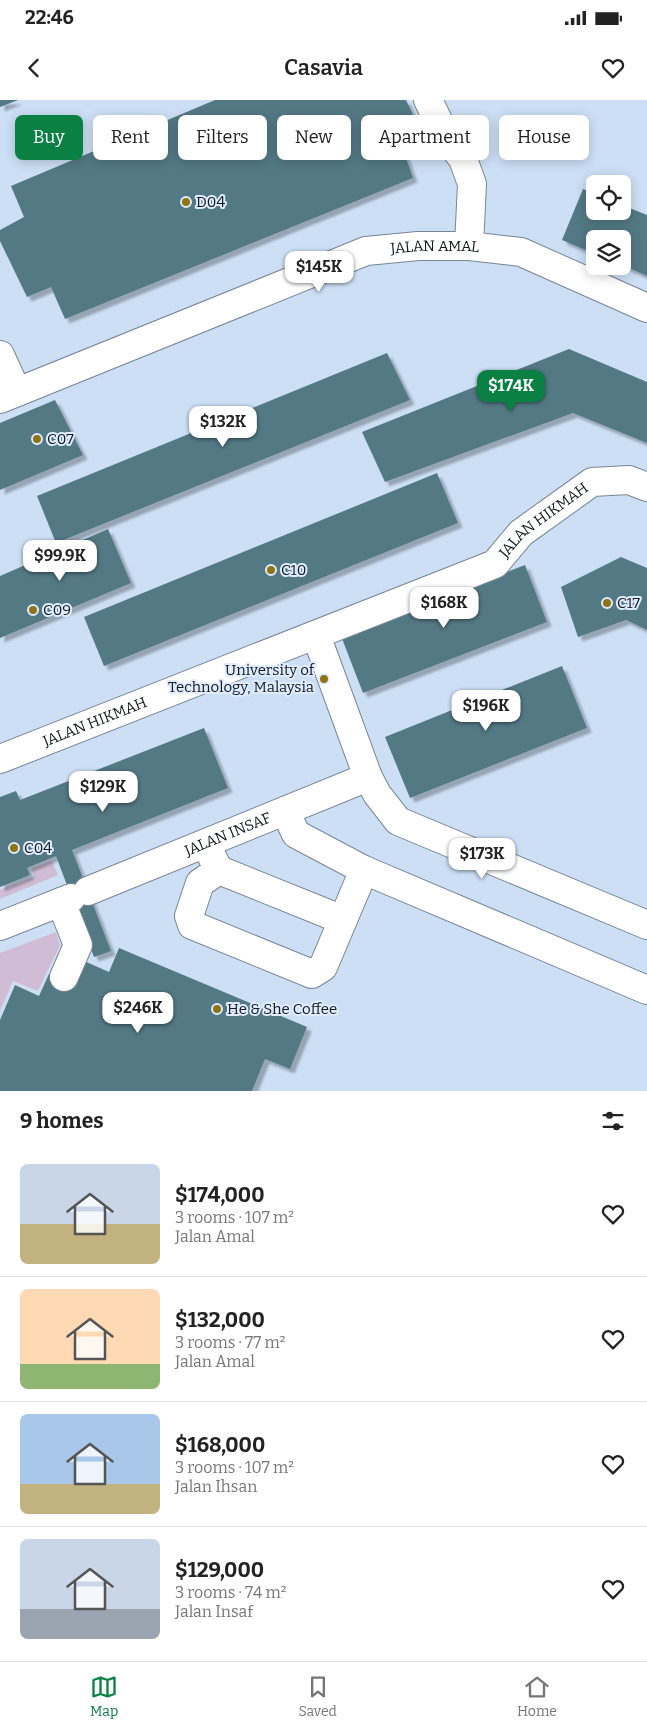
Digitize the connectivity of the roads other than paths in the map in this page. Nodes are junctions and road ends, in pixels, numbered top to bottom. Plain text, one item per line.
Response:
1 (428, 100) edge
2 (469, 246) junction
3 (647, 308) edge
4 (0, 355) edge
5 (9, 395) edge
6 (647, 487) edge
7 (316, 635) junction
8 (0, 759) edge
9 (368, 777) junction
10 (285, 811) junction
11 (205, 843) junction
12 (219, 870) junction
13 (364, 870) junction
14 (73, 897) junction
15 (343, 920) junction
16 (647, 925) edge
17 (0, 926) edge
18 (64, 977) dead end
19 (647, 990) edge

1 - 2 street
2 - 3 street, JALAN AMAL
2 - 5 street, JALAN AMAL
4 - 5 street
6 - 7 street, JALAN HIKMAH
7 - 8 street, JALAN HIKMAH
7 - 9 street
9 - 10 street, JALAN INSAF
9 - 16 street
10 - 11 street, JALAN INSAF
10 - 13 street
11 - 12 street
11 - 14 street, JALAN INSAF
12 - 15 street
12 - 15 street
13 - 15 street
13 - 19 street
14 - 17 street, JALAN INSAF
14 - 18 street

